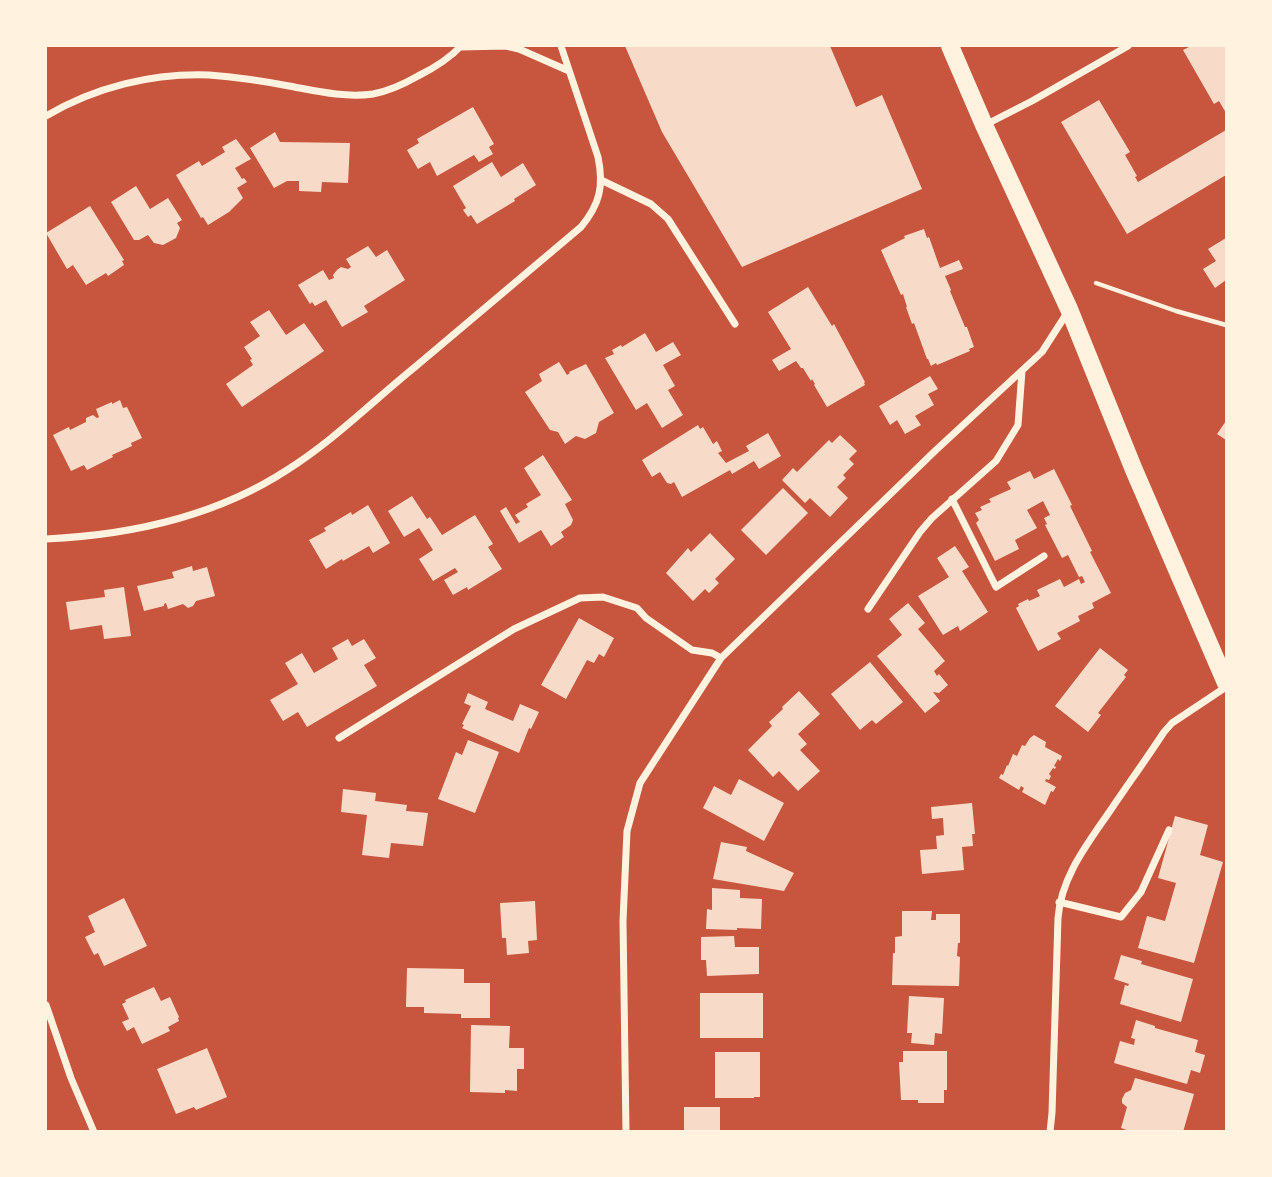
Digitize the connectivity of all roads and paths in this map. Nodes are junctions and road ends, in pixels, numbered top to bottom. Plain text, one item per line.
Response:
1 (460, 46) edge
2 (561, 46) edge
3 (950, 46) edge
4 (1128, 46) edge
5 (569, 71) junction
6 (46, 116) edge
7 (984, 125) junction
8 (601, 180) junction
9 (1096, 283) dead end
10 (1069, 309) junction
11 (735, 324) dead end
12 (1227, 325) edge
13 (1022, 370) junction
14 (952, 499) junction
15 (46, 539) edge
16 (1044, 556) dead end
17 (868, 609) dead end
18 (721, 658) junction
19 (1227, 685) edge
20 (339, 738) dead end
21 (1169, 830) dead end
22 (1059, 902) junction
23 (46, 1005) edge
24 (94, 1132) edge
25 (626, 1132) edge
26 (1050, 1132) edge

1 - 5 street
1 - 6 street
2 - 5 street
3 - 7 main road
4 - 7 street
5 - 8 street
7 - 10 main road
8 - 11 street
8 - 15 street
9 - 12 path
10 - 13 street
10 - 19 main road
13 - 14 street
13 - 18 street
14 - 16 street
14 - 17 street
18 - 20 street
18 - 25 street
19 - 22 street
21 - 22 street
22 - 26 street
23 - 24 street

